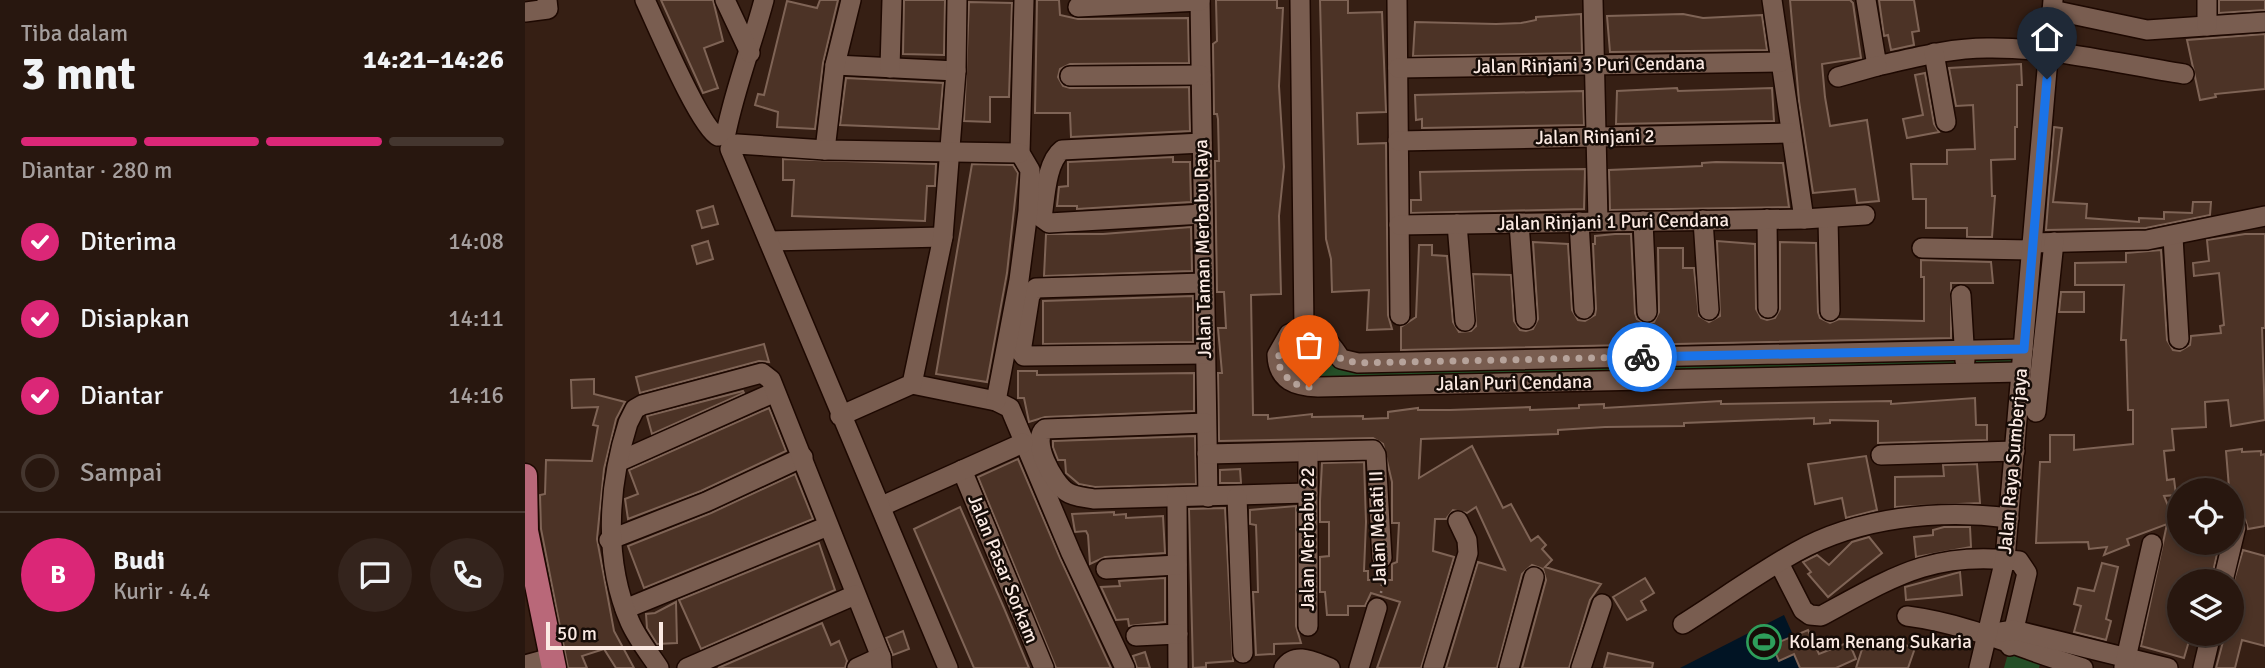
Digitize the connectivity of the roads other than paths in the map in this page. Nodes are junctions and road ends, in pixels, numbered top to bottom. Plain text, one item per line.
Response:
1 (547, 0) edge
2 (645, 0) edge
3 (725, 0) edge
4 (764, 0) edge
5 (851, 0) edge
6 (892, 0) edge
7 (957, 0) edge
8 (1024, 0) edge
9 (1300, 0) edge
10 (1397, 0) edge
11 (1593, 0) edge
12 (1772, 0) edge
13 (1866, 0) edge
14 (2207, 0) edge
15 (1200, 1) edge
16 (2053, 5) edge
17 (1078, 7) dead end
18 (525, 12) edge
19 (2265, 22) edge
20 (2207, 26) junction
21 (2050, 52) junction
22 (750, 53) junction
23 (1934, 53) junction
24 (1781, 62) junction
25 (1595, 64) junction
26 (835, 65) junction
27 (1877, 66) junction
28 (890, 68) junction
29 (1398, 68) junction
30 (955, 71) junction
31 (2184, 74) dead end
32 (1201, 75) junction
33 (1070, 76) dead end
34 (1838, 77) dead end
35 (1946, 122) dead end
36 (1791, 133) junction
37 (1596, 137) junction
38 (1398, 141) junction
39 (1202, 143) junction
40 (825, 150) junction
41 (951, 150) junction
42 (1020, 153) junction
43 (1203, 214) junction
44 (1865, 215) dead end
45 (2265, 216) edge
46 (1828, 218) junction
47 (1767, 219) junction
48 (1804, 219) junction
49 (1703, 220) junction
50 (1589, 222) junction
51 (1643, 222) junction
52 (1519, 223) junction
53 (1457, 224) junction
54 (1399, 225) junction
55 (943, 237) junction
56 (2173, 237) junction
57 (769, 240) junction
58 (2054, 243) junction
59 (2032, 246) junction
60 (1922, 248) dead end
61 (1204, 283) junction
62 (1961, 295) dead end
63 (1768, 308) dead end
64 (1584, 309) dead end
65 (1709, 310) dead end
66 (1830, 311) dead end
67 (1647, 312) dead end
68 (1400, 315) dead end
69 (1526, 318) dead end
70 (1465, 321) dead end
71 (1304, 329) junction
72 (2179, 339) dead end
73 (1964, 349) junction
74 (2024, 349) junction
75 (1866, 351) junction
76 (1205, 354) junction
77 (1692, 356) junction
78 (2021, 372) junction
79 (1966, 373) junction
80 (1866, 377) junction
81 (1692, 378) junction
82 (912, 384) junction
83 (775, 393) junction
84 (996, 401) junction
85 (2036, 412) dead end
86 (840, 416) junction
87 (1206, 423) junction
88 (1023, 443) junction
89 (2015, 451) junction
90 (1308, 452) junction
91 (1207, 454) junction
92 (1881, 454) dead end
93 (803, 457) junction
94 (620, 461) junction
95 (962, 470) junction
96 (526, 482) edge
97 (1308, 493) junction
98 (1177, 497) junction
99 (1208, 497) junction
100 (1237, 497) junction
101 (881, 506) junction
102 (2009, 518) junction
103 (1458, 521) dead end
104 (828, 526) junction
105 (609, 540) junction
106 (2152, 544) dead end
107 (1382, 558) road end
108 (2005, 559) junction
109 (1779, 563) junction
110 (1177, 565) junction
111 (1106, 569) dead end
112 (1534, 577) dead end
113 (855, 595) junction
114 (1602, 604) dead end
115 (1377, 608) road end
116 (625, 609) junction
117 (1907, 616) dead end
118 (1683, 624) dead end
119 (1308, 626) dead end
120 (1178, 634) junction
121 (1989, 634) junction
122 (1136, 636) dead end
123 (2012, 638) junction
124 (2208, 646) edge
125 (1243, 653) dead end
126 (2043, 654) edge
127 (2125, 657) edge
128 (553, 663) edge
129 (882, 663) edge
130 (525, 665) edge
131 (659, 668) edge
132 (687, 668) edge
133 (857, 668) edge
134 (948, 668) edge
135 (1044, 668) edge
136 (1125, 668) edge
137 (1178, 668) edge
138 (1284, 668) edge
139 (1330, 668) edge
140 (1359, 668) edge
141 (1433, 668) edge
142 (1509, 668) edge
143 (1581, 668) edge
144 (1979, 668) edge
145 (2083, 668) edge
146 (2168, 668) edge
147 (2203, 668) edge

1 - 18 street
2 - 22 street
3 - 22 street
4 - 22 street
5 - 26 street
6 - 28 street
7 - 30 street
8 - 42 street
9 - 71 street
10 - 29 street
11 - 25 street
12 - 24 street
13 - 27 street
14 - 20 street
15 - 17 street
15 - 32 street, Jalan Taman Merbabu Raya
16 - 20 street
16 - 21 street, Jalan Raya Sumberjaya
19 - 20 street
21 - 23 street
21 - 31 street
21 - 59 street, Jalan Raya Sumberjaya
23 - 27 street
23 - 35 street
24 - 25 street, Jalan Rinjani 3 Puri Cendana
24 - 36 street
25 - 29 street, Jalan Rinjani 3 Puri Cendana
25 - 37 street
26 - 28 street
26 - 40 street
27 - 34 street
28 - 30 street
29 - 38 street
30 - 41 street
32 - 33 street
32 - 39 street, Jalan Taman Merbabu Raya
36 - 37 street, Jalan Rinjani 2
36 - 48 street
37 - 38 street, Jalan Rinjani 2
37 - 50 street
38 - 54 street
39 - 43 street, Jalan Taman Merbabu Raya
39 - 43 street
40 - 41 street
40 - 57 street
41 - 42 street
41 - 55 street
42 - 84 street
43 - 61 street, Jalan Taman Merbabu Raya
44 - 46 street, Jalan Rinjani 1 Puri Cendana
45 - 56 street
46 - 48 street, Jalan Rinjani 1 Puri Cendana
46 - 66 street
47 - 48 street, Jalan Rinjani 1 Puri Cendana
47 - 49 street, Jalan Rinjani 1 Puri Cendana
47 - 63 street
49 - 51 street, Jalan Rinjani 1 Puri Cendana
49 - 65 street
50 - 51 street, Jalan Rinjani 1 Puri Cendana
50 - 52 street, Jalan Rinjani 1 Puri Cendana
50 - 64 street
51 - 67 street
52 - 53 street, Jalan Rinjani 1 Puri Cendana
52 - 69 street
53 - 54 street, Jalan Rinjani 1 Puri Cendana
53 - 70 street
54 - 68 street
55 - 57 street
55 - 82 street
56 - 58 street
56 - 72 street
57 - 86 street
58 - 59 street
58 - 85 street
59 - 60 street
59 - 74 street, Jalan Raya Sumberjaya
61 - 76 street, Jalan Taman Merbabu Raya
61 - 76 street
62 - 73 street
71 - 77 street, Jalan Puri Cendana
71 - 81 street, Jalan Puri Cendana
73 - 74 street, Jalan Puri Cendana
73 - 75 street, Jalan Puri Cendana
73 - 79 street
74 - 78 street, Jalan Raya Sumberjaya
75 - 77 street, Jalan Puri Cendana
75 - 80 street
76 - 87 street, Jalan Taman Merbabu Raya
77 - 81 street
78 - 79 street, Jalan Puri Cendana
78 - 89 street, Jalan Raya Sumberjaya
79 - 80 street, Jalan Puri Cendana
80 - 81 street, Jalan Puri Cendana
82 - 84 street
82 - 86 street
83 - 93 street
83 - 94 street
83 - 94 street
84 - 88 street
86 - 101 street
87 - 91 street, Jalan Taman Merbabu Raya
87 - 98 street
88 - 95 street
88 - 136 street
89 - 92 street
89 - 102 street, Jalan Raya Sumberjaya
90 - 91 street
90 - 97 street, Jalan Merbabu 22
90 - 107 street, Jalan Melati II
91 - 99 street, Jalan Taman Merbabu Raya
93 - 104 street
93 - 105 street
94 - 105 street
95 - 101 street
95 - 135 street, Jalan Pasar Sorkam
96 - 128 main road
97 - 100 street
97 - 119 street, Jalan Merbabu 22
98 - 99 street
98 - 110 street
99 - 100 street
100 - 125 street
101 - 134 street
102 - 108 street, Jalan Raya Sumberjaya
102 - 109 street
103 - 141 street
104 - 113 street
104 - 116 street
105 - 116 street
106 - 127 street
108 - 109 street
108 - 121 street, Jalan Raya Sumberjaya
108 - 123 street
109 - 118 street
110 - 111 street
110 - 120 street
112 - 142 street
113 - 129 street
113 - 132 street
114 - 143 street
115 - 140 street, Jalan Melati II
116 - 131 street
117 - 121 street
120 - 122 street
120 - 137 street
121 - 123 street
121 - 144 street, Jalan Raya Sumberjaya
123 - 126 street
124 - 147 street
126 - 127 street
126 - 145 street
127 - 146 street
128 - 130 street
129 - 133 street
138 - 139 street

